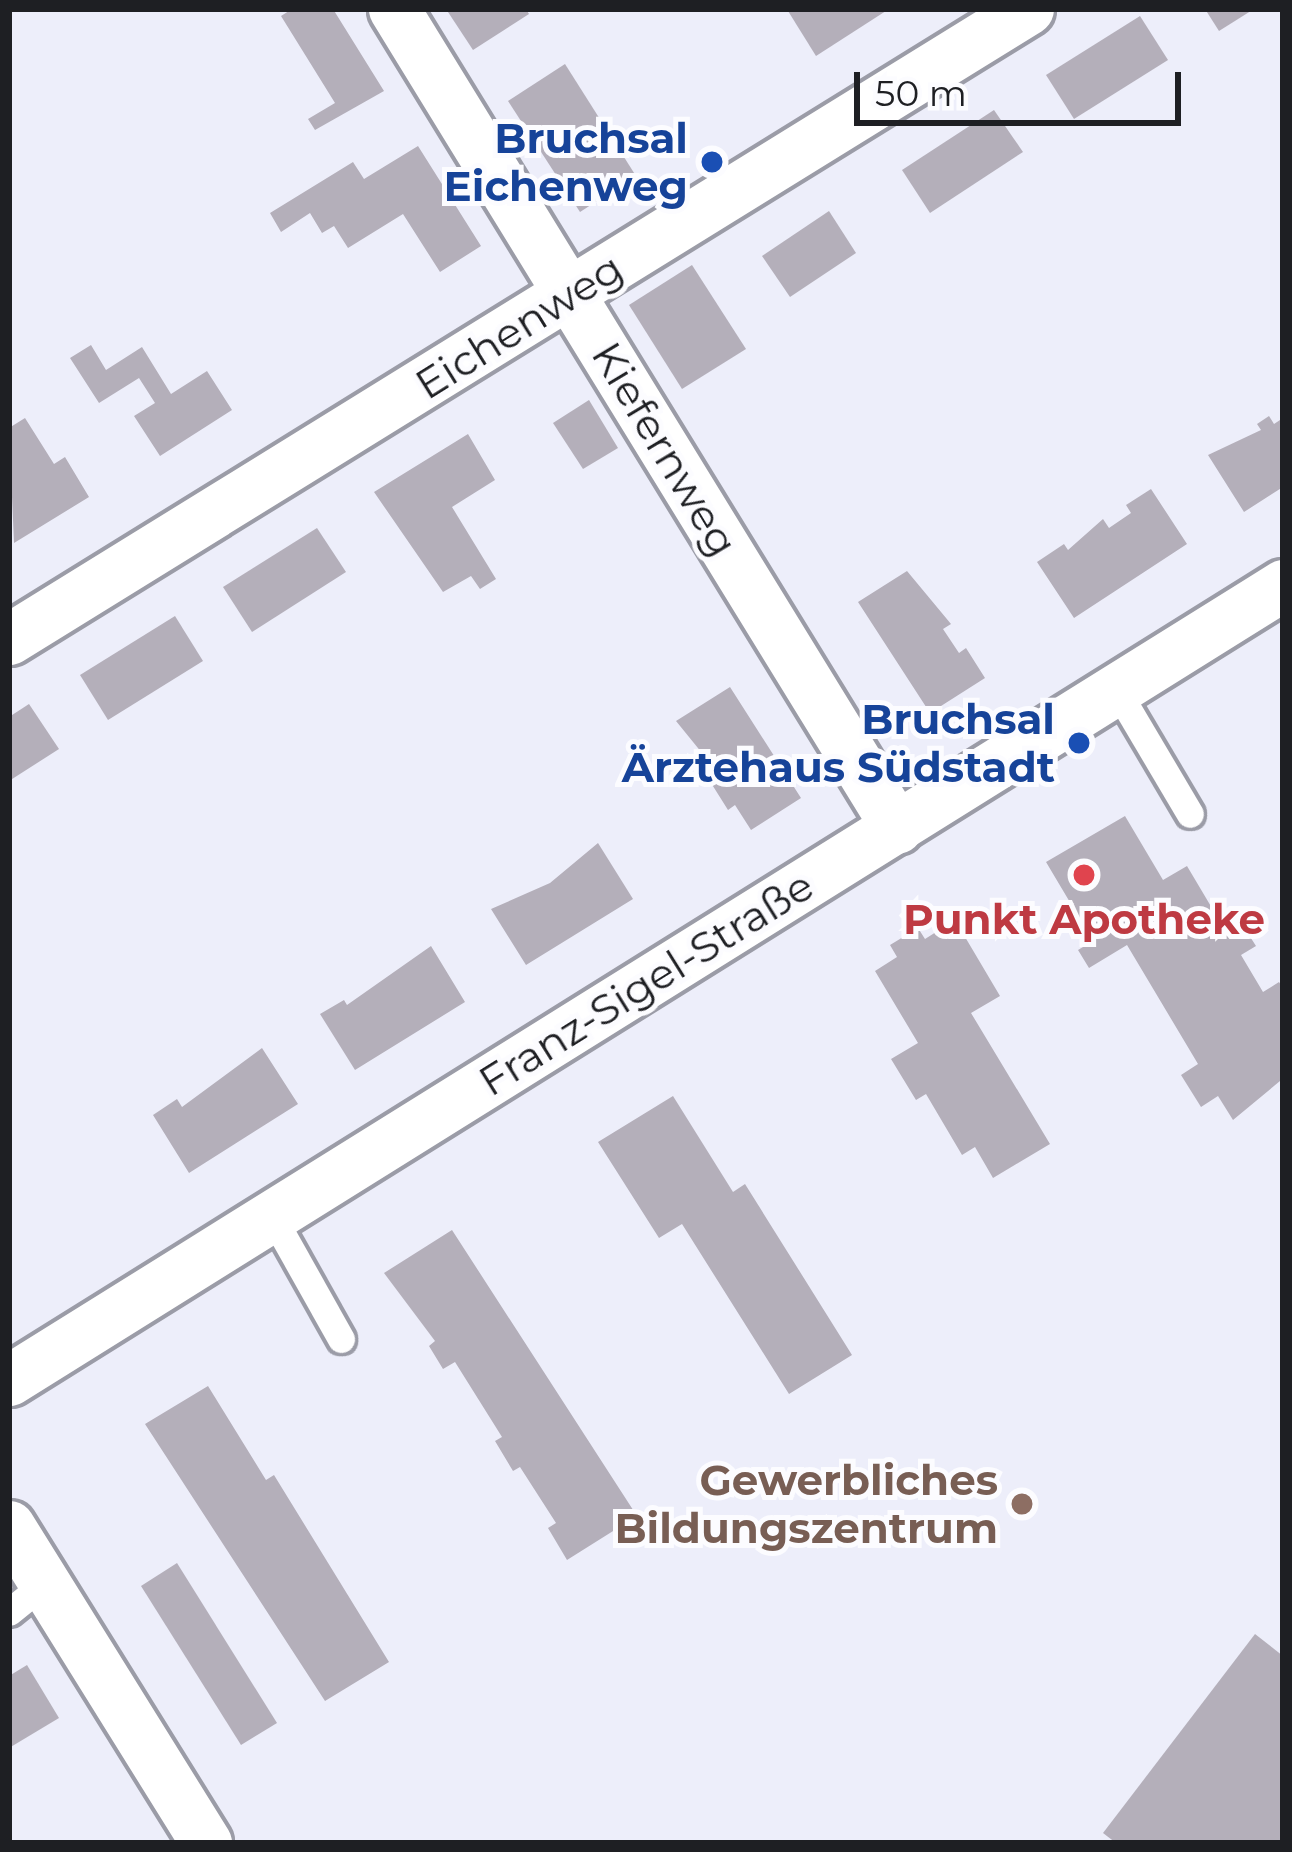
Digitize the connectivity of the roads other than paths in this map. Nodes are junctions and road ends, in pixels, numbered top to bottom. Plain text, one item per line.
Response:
1 (394, 9) edge
2 (1028, 9) edge
3 (571, 295) junction
4 (1283, 585) edge
5 (9, 639) edge
6 (1116, 689) junction
7 (1190, 814) dead end
8 (896, 828) junction
9 (272, 1216) junction
10 (341, 1339) dead end
11 (9, 1380) edge
12 (9, 1526) edge
13 (27, 1597) edge
14 (206, 1843) edge

1 - 3 street, Kiefernweg
2 - 3 street, Eichenweg
3 - 5 street, Eichenweg
3 - 8 street, Kiefernweg
4 - 6 street, Franz-Sigel-Straße
6 - 7 lane
6 - 8 street, Franz-Sigel-Straße
8 - 9 street, Franz-Sigel-Straße
9 - 10 lane
9 - 11 street, Franz-Sigel-Straße
12 - 13 street
13 - 14 street

